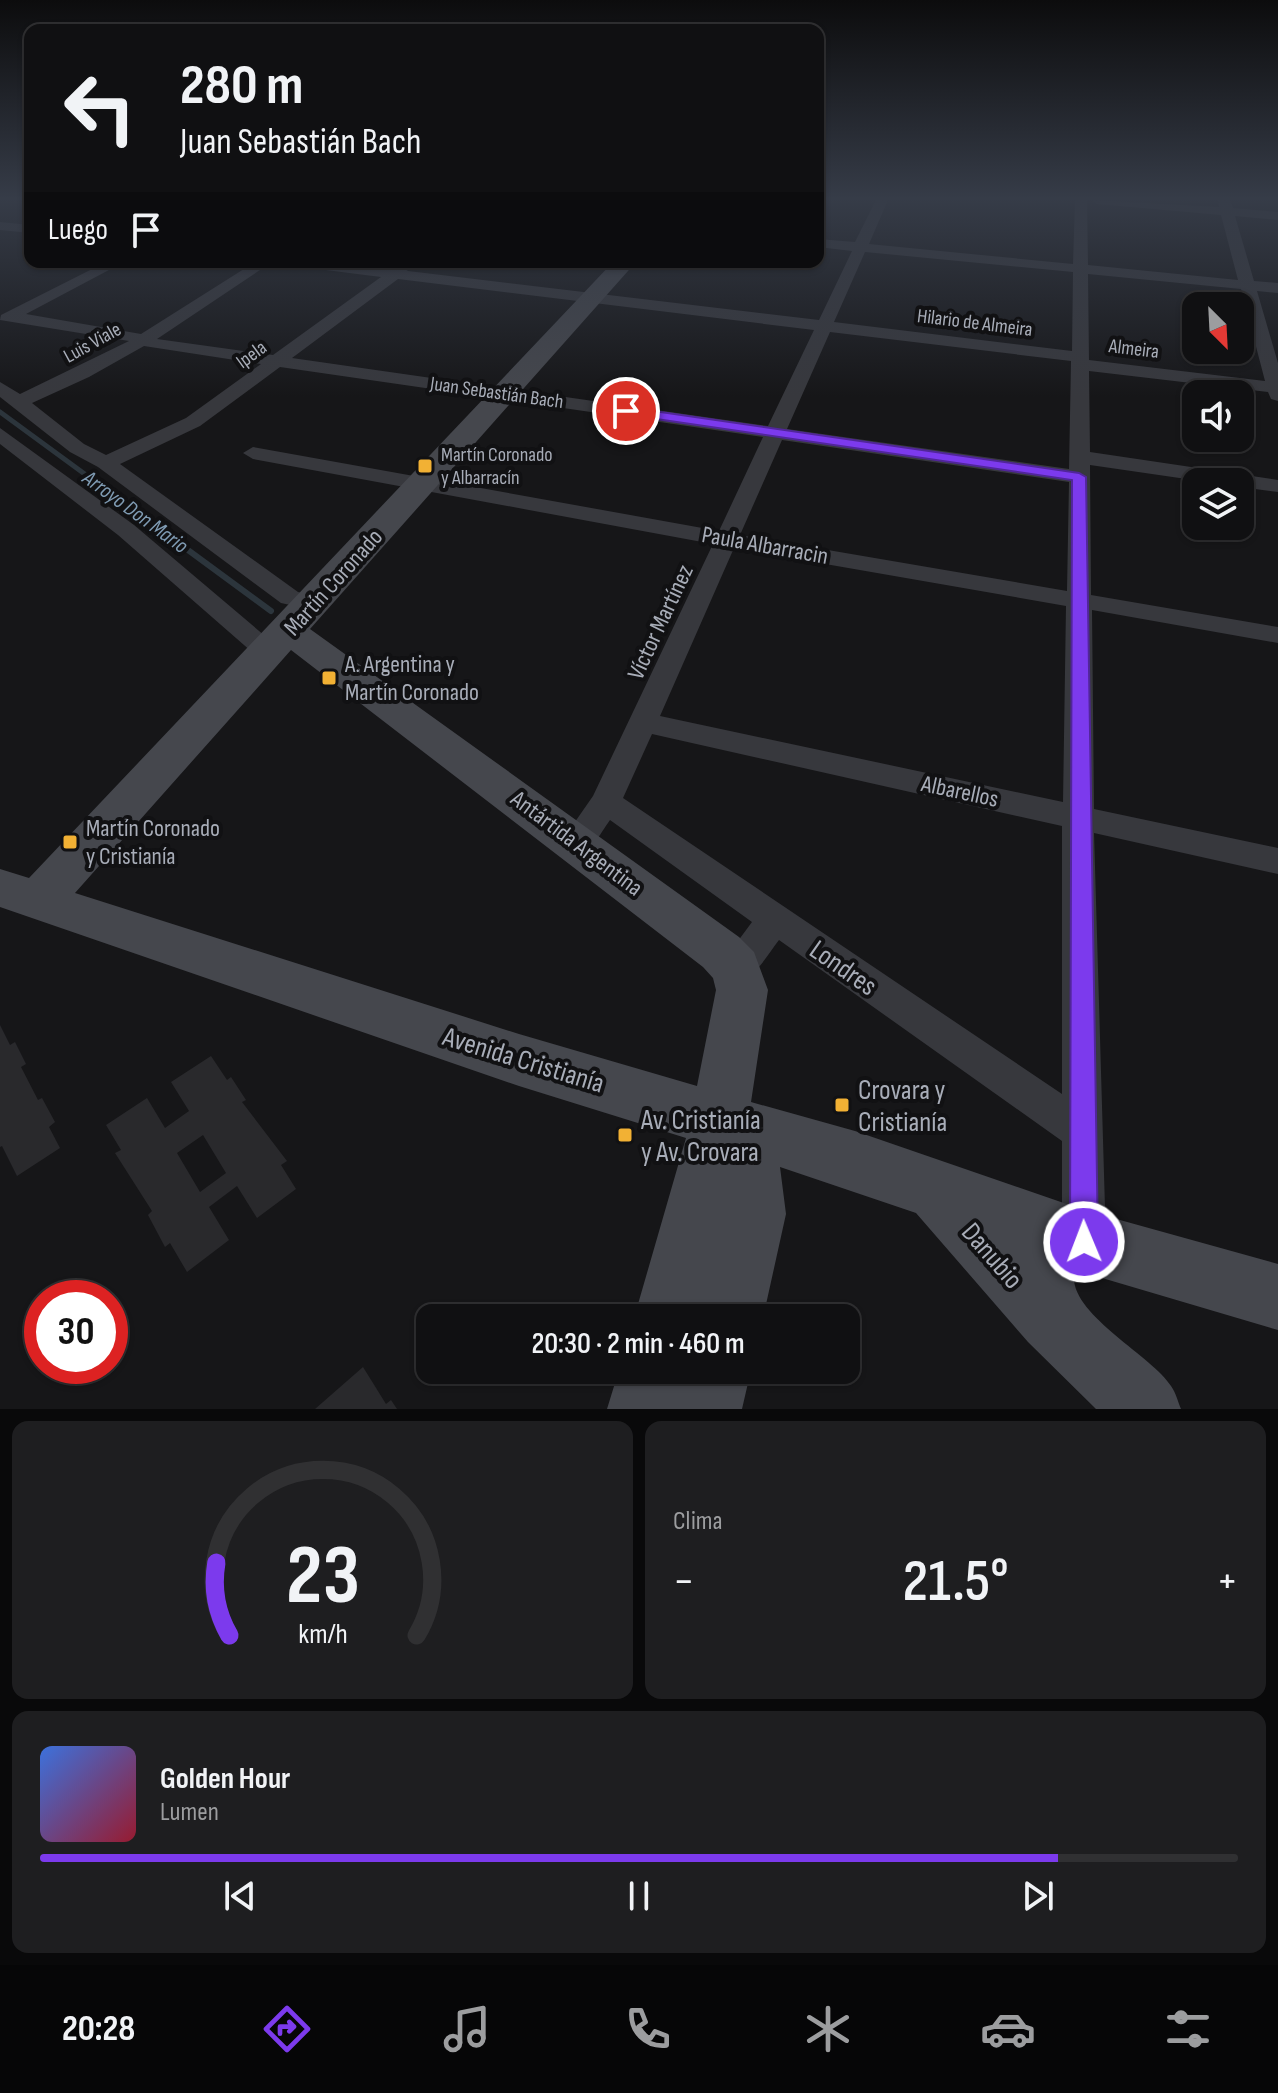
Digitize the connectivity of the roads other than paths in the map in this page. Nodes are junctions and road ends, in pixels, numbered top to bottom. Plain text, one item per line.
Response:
1 (851, 266) edge
2 (1056, 266) edge
3 (1240, 266) edge
4 (105, 268) edge
5 (255, 268) edge
6 (344, 268) edge
7 (404, 268) edge
8 (620, 268) edge
9 (1080, 268) junction
10 (395, 274) junction
11 (1245, 285) junction
12 (1278, 288) edge
13 (593, 298) junction
14 (6, 318) edge
15 (824, 326) junction
16 (141, 340) junction
17 (281, 360) junction
18 (1079, 360) junction
19 (0, 388) edge
20 (1277, 390) edge
21 (507, 394) junction
22 (18, 402) junction
23 (776, 432) junction
24 (3, 439) edge
25 (253, 453) dead end
26 (105, 463) junction
27 (1079, 467) junction
28 (419, 486) junction
29 (1278, 486) edge
30 (727, 538) junction
31 (1079, 599) junction
32 (290, 629) junction
33 (1278, 635) edge
34 (642, 722) junction
35 (606, 802) junction
36 (1078, 816) junction
37 (577, 842) junction
38 (1278, 861) edge
39 (19, 894) edge
40 (775, 919) junction
41 (736, 968) junction
42 (720, 1119) junction
43 (1082, 1131) junction
44 (936, 1190) junction
45 (1070, 1237) junction
46 (1278, 1297) edge
47 (671, 1304) edge
48 (733, 1304) edge
49 (1051, 1319) junction
50 (649, 1384) edge
51 (713, 1384) edge
52 (642, 1409) edge
53 (707, 1409) edge
54 (1146, 1409) edge

1 - 15 street, Víctor Martínez
2 - 9 street
3 - 11 street
4 - 14 street
5 - 16 street, Luis Viale
6 - 10 street, Hilario de Almeira
7 - 10 street, Ipela
8 - 13 street, Martín Coronado
9 - 11 street
9 - 18 street
10 - 13 street, Hilario de Almeira
10 - 17 street, Ipela
11 - 12 street
11 - 20 street
13 - 15 street, Hilario de Almeira
13 - 21 street, Martín Coronado
14 - 16 street, Juan Sebastián Bach
15 - 18 street, Hilario de Almeira
15 - 23 street, Víctor Martínez
16 - 17 street, Juan Sebastián Bach
16 - 22 street, Luis Viale
17 - 21 street, Juan Sebastián Bach
17 - 26 street, Ipela
18 - 20 street, Almeira
18 - 27 street
19 - 22 street, Antártida Argentina
21 - 23 street, Juan Sebastián Bach
21 - 28 street, Martín Coronado
22 - 26 street, Antártida Argentina
23 - 27 street, Juan Sebastián Bach
23 - 30 street, Víctor Martínez
24 - 32 street, Antártida Argentina
25 - 28 street, Paula Albarracin
26 - 32 street, Antártida Argentina
27 - 29 street, Juan Sebastián Bach
27 - 31 street
28 - 30 street, Paula Albarracin
28 - 32 street, Martín Coronado
30 - 31 street, Paula Albarracin
30 - 34 street, Víctor Martínez
31 - 33 street, Paula Albarracin
31 - 36 street
32 - 37 street, Antártida Argentina
32 - 39 street, Martín Coronado
34 - 35 street, Víctor Martínez
34 - 36 street, Albarellos
35 - 37 street, Víctor Martínez
35 - 40 street, Londres
36 - 38 street, Albarellos
36 - 43 street
37 - 41 street, Antártida Argentina
39 - 42 street, Avenida Cristianía
40 - 41 street
40 - 43 street, Londres
41 - 42 street
42 - 44 street, Avenida Cristianía
42 - 47 street
42 - 48 street
43 - 45 street
44 - 45 street, Avenida Cristianía
44 - 49 street, Danubio
45 - 46 street, Avenida Cristianía
45 - 49 street, Danubio
49 - 54 street, Danubio
50 - 52 street
51 - 53 street

